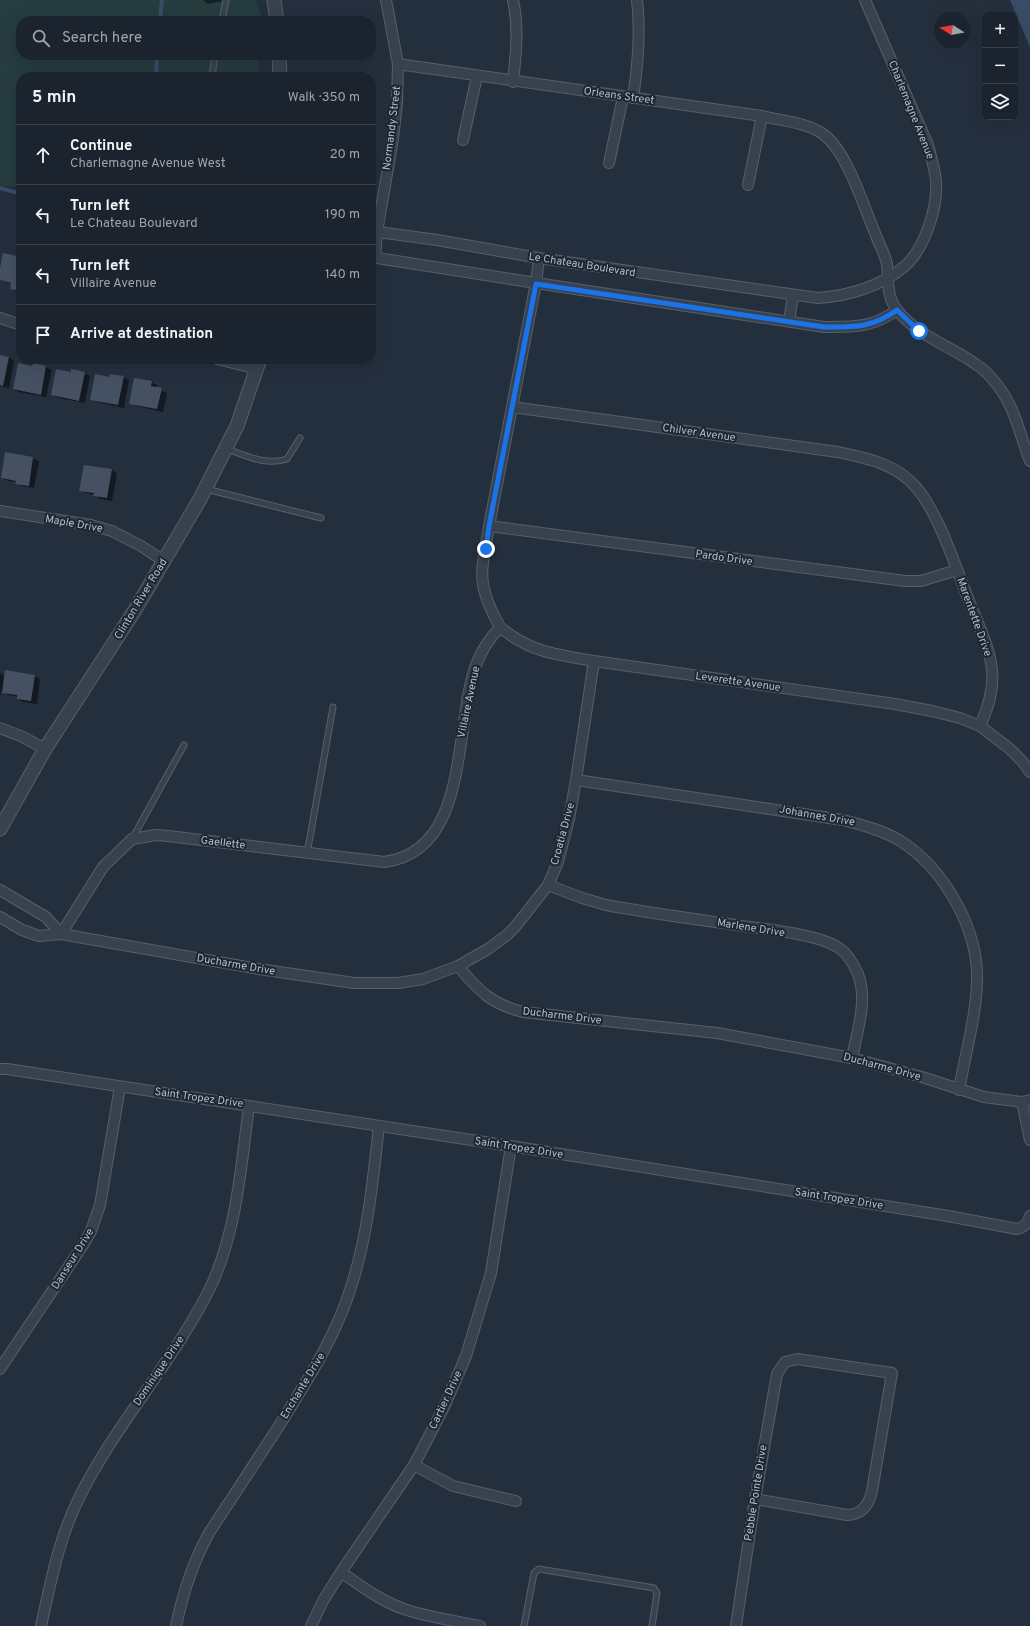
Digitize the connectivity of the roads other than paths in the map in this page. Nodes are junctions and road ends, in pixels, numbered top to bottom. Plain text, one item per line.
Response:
1 (226, 0) edge
2 (274, 0) edge
3 (386, 0) edge
4 (513, 0) edge
5 (637, 0) edge
6 (865, 0) edge
7 (223, 16) edge
8 (276, 16) edge
9 (214, 60) edge
10 (279, 60) edge
11 (398, 64) junction
12 (213, 72) edge
13 (280, 72) edge
14 (477, 76) junction
15 (513, 82) junction
16 (623, 97) junction
17 (633, 98) junction
18 (762, 116) junction
19 (463, 140) dead end
20 (610, 163) dead end
21 (748, 185) dead end
22 (376, 221) edge
23 (376, 231) edge
24 (376, 257) edge
25 (539, 258) junction
26 (887, 278) junction
27 (536, 284) junction
28 (793, 296) junction
29 (897, 310) junction
30 (0, 318) edge
31 (789, 321) junction
32 (16, 323) edge
33 (259, 364) edge
34 (512, 407) junction
35 (300, 438) dead end
36 (226, 448) junction
37 (1030, 461) edge
38 (885, 465) joint
39 (206, 489) junction
40 (0, 511) edge
41 (320, 518) dead end
42 (489, 526) junction
43 (164, 561) junction
44 (957, 570) junction
45 (500, 627) junction
46 (594, 662) junction
47 (334, 707) dead end
48 (980, 726) junction
49 (0, 728) edge
50 (184, 745) dead end
51 (45, 749) junction
52 (1030, 772) edge
53 (576, 780) junction
54 (0, 829) edge
55 (132, 839) junction
56 (427, 842) joint
57 (307, 854) junction
58 (548, 885) junction
59 (0, 890) edge
60 (0, 917) edge
61 (61, 934) junction
62 (458, 966) junction
63 (852, 1058) junction
64 (0, 1069) edge
65 (120, 1087) junction
66 (959, 1090) junction
67 (1026, 1101) edge
68 (249, 1106) junction
69 (379, 1126) junction
70 (1030, 1140) edge
71 (510, 1146) junction
72 (1030, 1216) edge
73 (0, 1370) edge
74 (414, 1465) junction
75 (755, 1499) junction
76 (516, 1501) dead end
77 (341, 1572) junction
78 (41, 1626) edge
79 (176, 1626) edge
80 (311, 1626) edge
81 (480, 1626) edge
82 (524, 1626) edge
83 (652, 1626) edge
84 (736, 1626) edge

1 - 7 lane
2 - 8 street
3 - 11 street, Normandy Street
4 - 15 street
5 - 17 street
6 - 26 street, Charlemagne Avenue
9 - 12 lane
10 - 13 street
11 - 14 street, Orleans Street
11 - 22 street, Normandy Street
14 - 15 street, Orleans Street
14 - 19 street
15 - 16 street, Orleans Street
16 - 17 street, Orleans Street
16 - 20 street
17 - 18 street, Orleans Street
18 - 21 street
18 - 26 street, Orleans Street
23 - 25 street, Le Chateau Boulevard
24 - 27 street
25 - 27 street
25 - 28 street, Le Chateau Boulevard
26 - 28 street, Le Chateau Boulevard
26 - 29 street, Orleans Street
27 - 31 street
27 - 34 street
28 - 31 street
29 - 31 street
29 - 37 street
30 - 32 street
33 - 36 street, Clinton River Road
34 - 38 street, Chilver Avenue
34 - 42 street
35 - 36 lane
36 - 39 street, Clinton River Road
38 - 44 street, Marentette Drive
39 - 41 lane
39 - 43 street, Clinton River Road
40 - 43 street, Maple Drive
42 - 44 street, Pardo Drive
42 - 45 street
43 - 51 street, Clinton River Road
44 - 48 street, Marentette Drive
45 - 46 street, Leverette Avenue
45 - 56 street, Villaire Avenue
46 - 48 street, Leverette Avenue
46 - 53 street, Croatia Drive
47 - 57 lane
48 - 52 street
49 - 51 street
50 - 55 lane
51 - 54 street, Clinton River Road
53 - 58 street, Croatia Drive
53 - 66 street, Johannes Drive
55 - 57 street, Gaellette
55 - 61 street
56 - 57 street, Gaellette
58 - 62 street, Croatia Drive
58 - 63 street, Marlene Drive
59 - 61 street
60 - 61 street, Ducharme Drive
61 - 62 street, Ducharme Drive
62 - 63 street, Ducharme Drive
63 - 66 street, Ducharme Drive
64 - 65 street, Saint Tropez Drive
65 - 68 street, Saint Tropez Drive
65 - 73 street, Danseur Drive
66 - 67 street, Ducharme Drive
67 - 70 street
68 - 69 street, Saint Tropez Drive
68 - 78 street, Dominique Drive
69 - 71 street, Saint Tropez Drive
69 - 79 street, Enchante Drive
71 - 72 street, Saint Tropez Drive
71 - 74 street, Cartier Drive
74 - 76 street
74 - 77 street, Cartier Drive
75 - 75 street, Pebble Pointe Drive
75 - 84 street, Pebble Pointe Drive
77 - 80 street, Cartier Drive
77 - 81 street
82 - 83 lane

